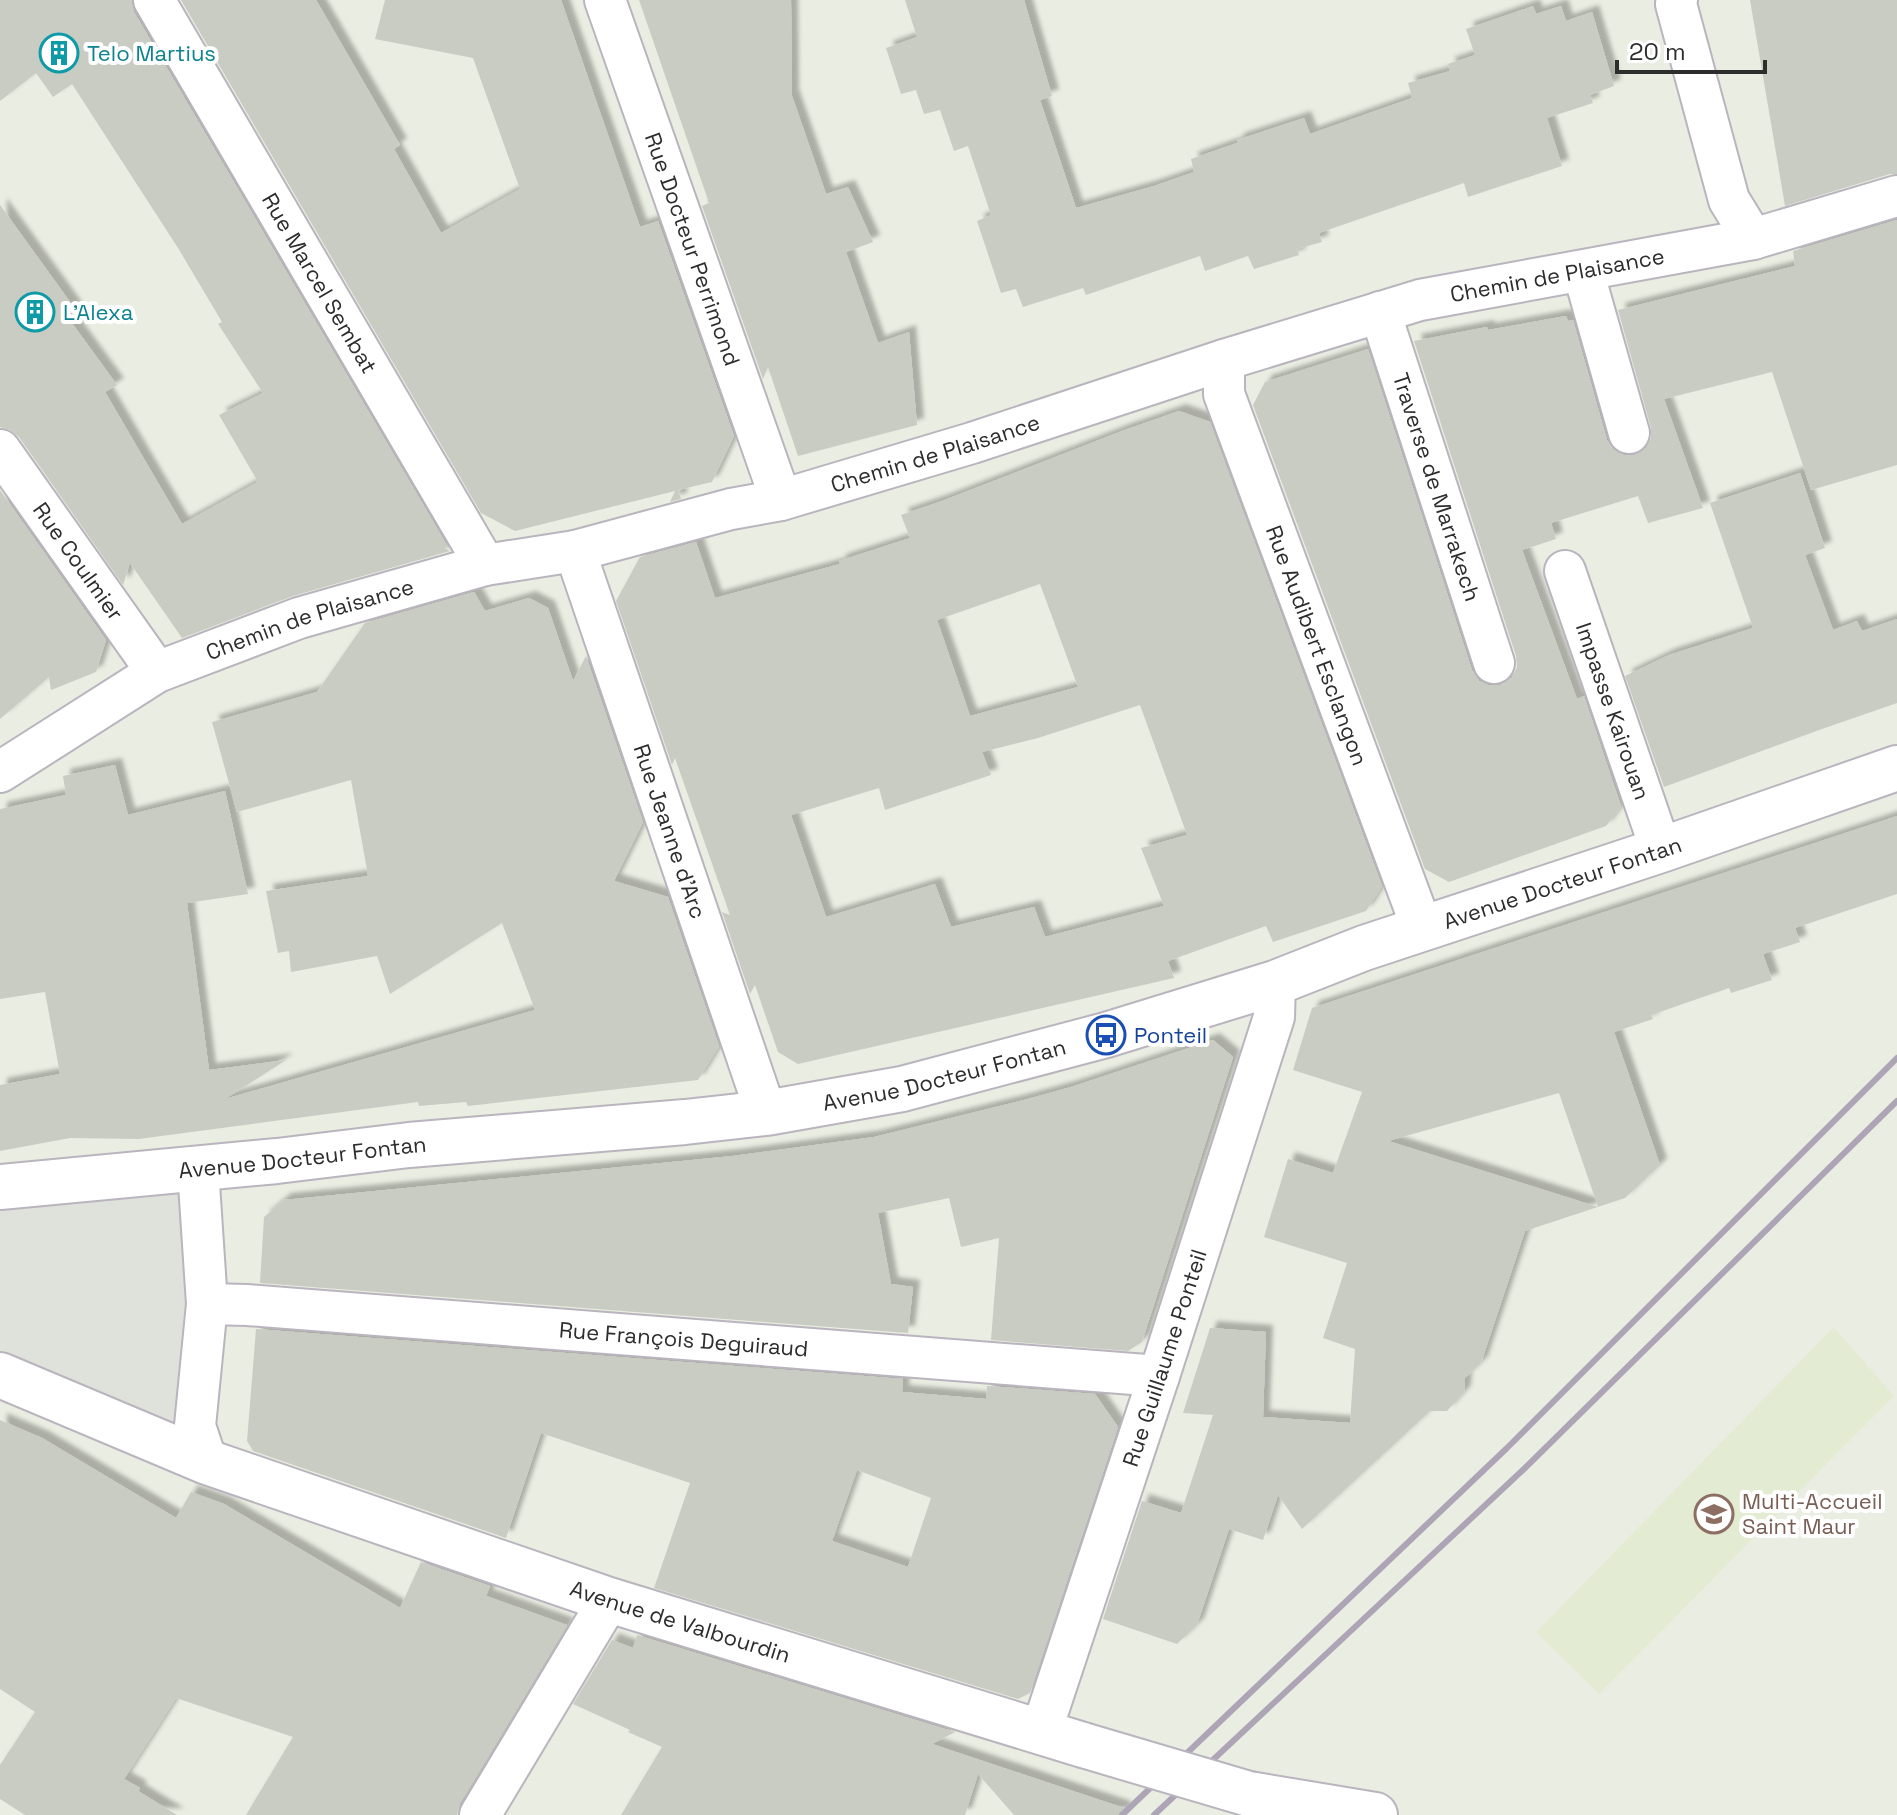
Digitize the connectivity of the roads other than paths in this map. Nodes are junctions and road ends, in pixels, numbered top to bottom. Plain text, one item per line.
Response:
1 (154, 0) edge
2 (605, 0) edge
3 (1677, 0) edge
4 (1897, 196) edge
5 (1753, 239) junction
6 (1583, 271) junction
7 (1380, 312) junction
8 (1224, 360) junction
9 (1629, 433) dead end
10 (0, 450) edge
11 (781, 500) junction
12 (575, 551) junction
13 (485, 565) junction
14 (1565, 571) dead end
15 (1494, 663) dead end
16 (157, 672) junction
17 (1897, 768) edge
18 (0, 772) edge
19 (1661, 850) junction
20 (1422, 928) junction
21 (1275, 983) junction
22 (766, 1113) junction
23 (198, 1169) junction
24 (0, 1187) edge
25 (207, 1304) junction
26 (0, 1375) edge
27 (1159, 1376) junction
28 (207, 1462) junction
29 (609, 1600) junction
30 (1041, 1732) junction
31 (1249, 1802) edge
32 (480, 1815) edge
33 (1375, 1815) edge

1 - 13 street, Rue Marcel Sembat
2 - 11 street, Rue Docteur Perrimond
3 - 5 street
4 - 5 street, Chemin de Plaisance
5 - 6 street, Chemin de Plaisance
6 - 7 street, Chemin de Plaisance
6 - 9 street
7 - 8 street, Chemin de Plaisance
7 - 15 street, Traverse de Marrakech
8 - 11 street, Chemin de Plaisance
8 - 20 street, Rue Audibert Esclangon
10 - 16 street, Rue Coulmier
11 - 12 street, Chemin de Plaisance
12 - 13 street, Chemin de Plaisance
12 - 22 street, Rue Jeanne d'Arc
13 - 16 street, Chemin de Plaisance
14 - 19 street, Impasse Kairouan
16 - 18 street, Chemin de Plaisance
17 - 19 main road, Avenue Docteur Fontan
19 - 20 main road, Avenue Docteur Fontan
20 - 21 main road, Avenue Docteur Fontan
21 - 22 main road, Avenue Docteur Fontan
21 - 27 street, Rue Guillaume Ponteil
22 - 23 main road, Avenue Docteur Fontan
23 - 24 main road, Avenue Docteur Fontan
23 - 25 street
25 - 27 street, Rue François Deguiraud
25 - 28 street
26 - 28 main road, Avenue de Valbourdin
27 - 30 street, Rue Guillaume Ponteil
28 - 29 main road, Avenue de Valbourdin
29 - 30 main road, Avenue de Valbourdin
29 - 32 street
30 - 31 main road, Avenue de Valbourdin, bridge
31 - 33 main road, Avenue de Valbourdin

